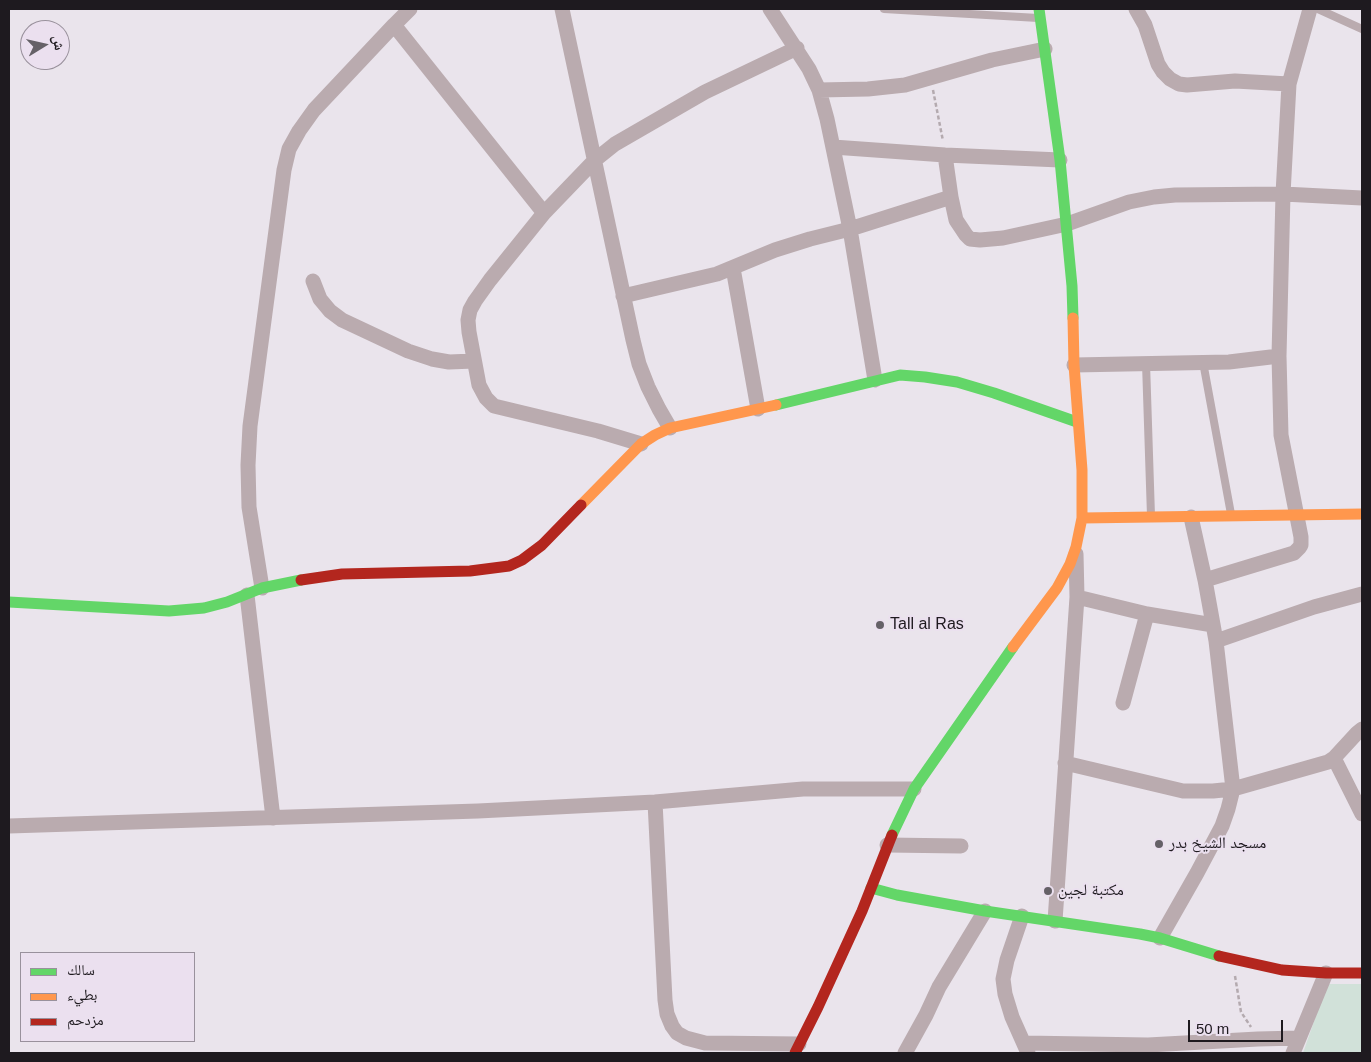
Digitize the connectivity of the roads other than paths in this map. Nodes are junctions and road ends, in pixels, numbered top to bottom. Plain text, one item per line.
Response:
1 (410, 9) edge
2 (562, 9) edge
3 (770, 9) edge
4 (884, 9) edge
5 (1136, 9) edge
6 (1310, 9) edge
7 (1318, 9) edge
8 (1040, 11) edge
9 (394, 24) junction
10 (1362, 30) edge
11 (797, 48) junction
12 (1045, 49) junction
13 (1289, 84) junction
14 (819, 90) junction
15 (833, 148) junction
16 (945, 155) junction
17 (595, 160) junction
18 (1060, 160) junction
19 (1283, 194) junction
20 (951, 197) junction
21 (1362, 198) edge
22 (544, 213) junction
23 (1067, 224) junction
24 (850, 229) junction
25 (734, 268) junction
26 (313, 281) dead end
27 (623, 296) junction
28 (1279, 356) junction
29 (474, 361) junction
30 (1203, 362) junction
31 (1146, 363) junction
32 (1074, 365) junction
33 (876, 380) junction
34 (758, 409) junction
35 (1077, 422) junction
36 (670, 428) junction
37 (641, 444) junction
38 (1362, 514) edge
39 (1296, 515) junction
40 (1232, 516) junction
41 (1152, 517) junction
42 (1190, 517) junction
43 (1082, 518) junction
44 (1076, 547) junction
45 (1206, 580) junction
46 (262, 588) junction
47 (1362, 594) edge
48 (247, 595) junction
49 (1077, 597) junction
50 (9, 602) edge
51 (1148, 614) junction
52 (1213, 624) junction
53 (1216, 641) junction
54 (1123, 703) dead end
55 (1362, 729) edge
56 (1334, 758) junction
57 (1065, 763) junction
58 (914, 789) junction
59 (1233, 789) junction
60 (655, 802) junction
61 (1362, 814) edge
62 (273, 818) junction
63 (9, 826) edge
64 (887, 845) junction
65 (961, 846) dead end
66 (871, 888) junction
67 (985, 911) junction
68 (1022, 916) junction
69 (1055, 921) junction
70 (1160, 938) junction
71 (1326, 973) junction
72 (1362, 973) edge
73 (1299, 1038) junction
74 (797, 1048) edge
75 (1026, 1048) edge
76 (904, 1053) edge
77 (1294, 1053) edge

1 - 9 street
2 - 17 street
3 - 11 street
4 - 8 lane
5 - 13 street
6 - 13 street
7 - 10 lane
8 - 12 street
9 - 22 street
9 - 46 street
11 - 14 street
11 - 17 street
12 - 14 street
12 - 18 street
13 - 19 street
14 - 15 street
15 - 16 street
15 - 24 street
16 - 18 street
16 - 20 street
17 - 22 street
17 - 27 street
18 - 23 street
19 - 21 street
19 - 23 street
19 - 28 street
20 - 23 street
20 - 24 street
22 - 29 street
23 - 32 street
24 - 25 street
24 - 33 street
25 - 27 street
25 - 34 street
26 - 29 street
27 - 36 street
28 - 30 street
28 - 39 street
29 - 37 street
30 - 31 street
30 - 40 lane
31 - 32 street
31 - 41 lane
32 - 35 street
33 - 34 street
33 - 35 street
34 - 36 street
35 - 43 street
36 - 37 street
37 - 46 street
38 - 39 street
39 - 40 street
39 - 45 street
40 - 42 street
41 - 42 street
41 - 43 street
42 - 45 street
43 - 44 street
44 - 49 street
44 - 58 street
45 - 52 street
46 - 48 street
47 - 53 street
48 - 50 street
48 - 62 street
49 - 51 street
49 - 57 street
51 - 52 street
51 - 54 street
52 - 53 street
53 - 59 street
55 - 56 street
56 - 59 street
56 - 61 street
57 - 59 street
57 - 69 street
58 - 60 street
58 - 64 street
59 - 70 street
60 - 62 street
60 - 74 street
62 - 63 street
64 - 65 street
64 - 66 street
66 - 67 street
66 - 74 street
67 - 68 street
67 - 76 street
68 - 69 street
68 - 75 street
69 - 70 street
70 - 71 street
71 - 72 street
71 - 73 street
73 - 75 street
73 - 77 street

